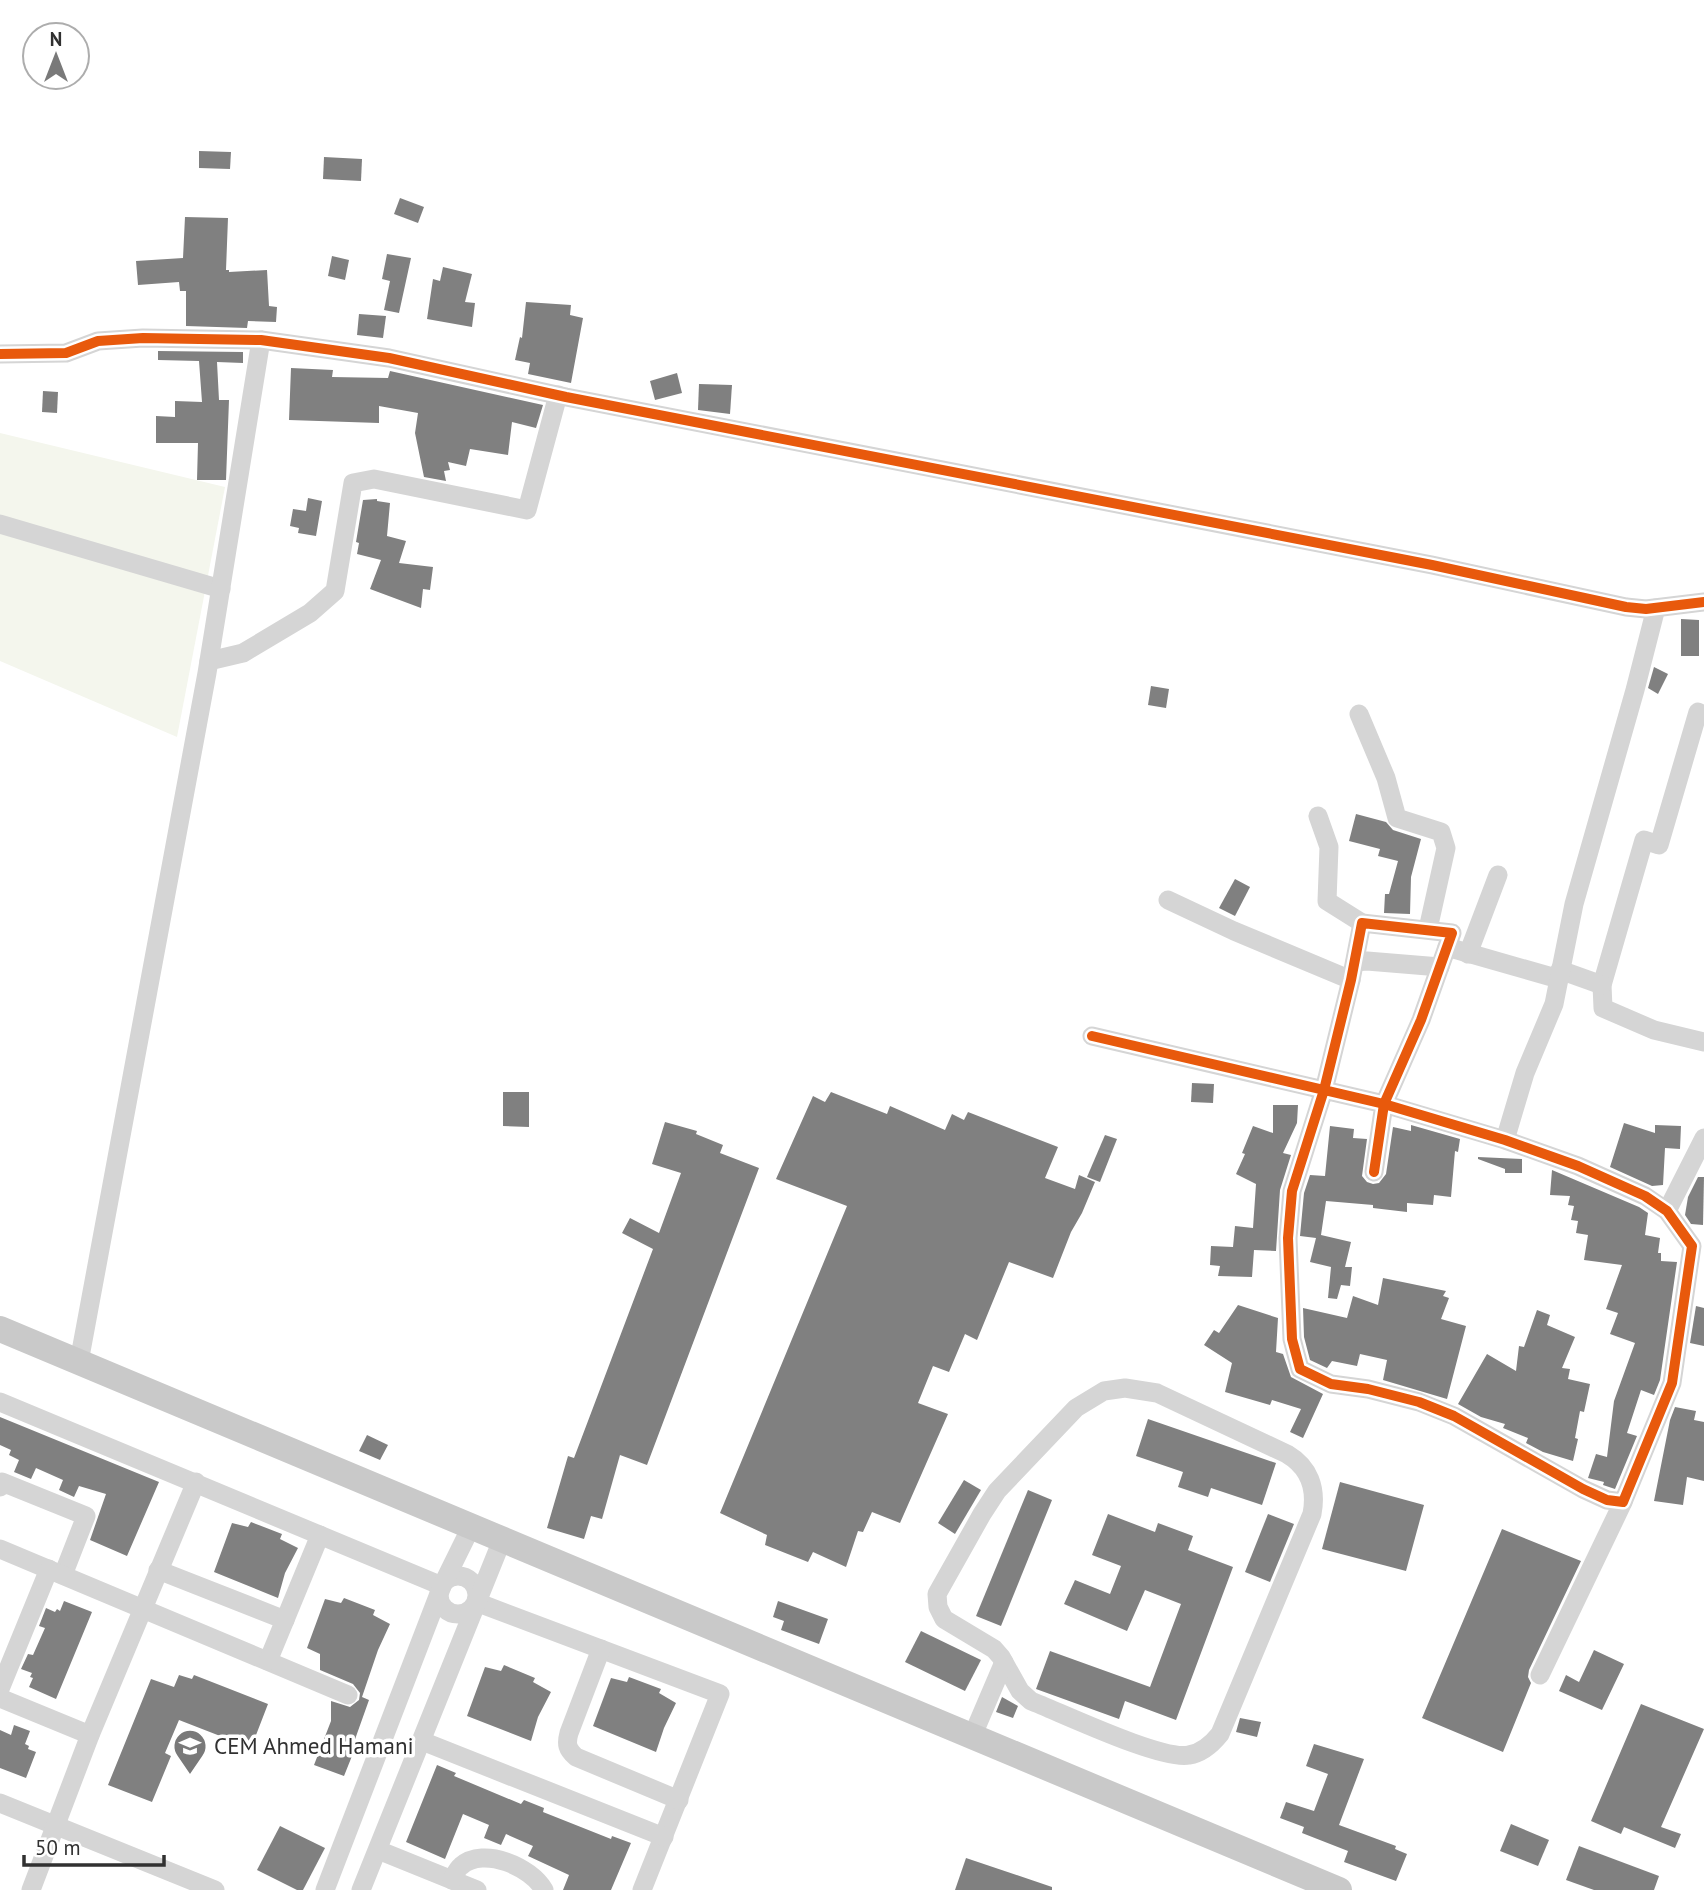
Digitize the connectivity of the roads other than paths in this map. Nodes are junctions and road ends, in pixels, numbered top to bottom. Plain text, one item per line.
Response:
1 (261, 340) junction
2 (0, 354) edge
3 (558, 395) junction
4 (0, 524) edge
5 (221, 589) junction
6 (1704, 602) edge
7 (1656, 608) junction
8 (209, 660) junction
9 (1698, 712) dead end
10 (1359, 715) dead end
11 (1318, 817) dead end
12 (1499, 875) dead end
13 (1168, 900) dead end
14 (1362, 923) junction
15 (1428, 929) junction
16 (1447, 947) junction
17 (1468, 954) junction
18 (1440, 967) junction
19 (1353, 971) junction
20 (1559, 974) junction
21 (1602, 985) junction
22 (1092, 1036) dead end
23 (1704, 1042) edge
24 (1324, 1090) junction
25 (1384, 1104) junction
26 (1704, 1138) edge
27 (1505, 1140) junction
28 (1374, 1172) dead end
29 (1667, 1211) junction
30 (0, 1329) edge
31 (79, 1362) junction
32 (0, 1402) edge
33 (195, 1482) junction
34 (0, 1487) edge
35 (1623, 1502) junction
36 (471, 1525) junction
37 (320, 1535) junction
38 (502, 1540) junction
39 (0, 1549) edge
40 (158, 1570) junction
41 (56, 1572) junction
42 (442, 1586) junction
43 (476, 1602) junction
44 (142, 1608) junction
45 (285, 1620) junction
46 (601, 1649) junction
47 (268, 1661) junction
48 (1004, 1662) junction
49 (1540, 1675) dead end
50 (0, 1689) edge
51 (348, 1695) dead end
52 (0, 1698) edge
53 (90, 1735) junction
54 (972, 1737) junction
55 (422, 1741) junction
56 (679, 1800) junction
57 (0, 1803) edge
58 (56, 1827) junction
59 (664, 1837) junction
60 (378, 1850) junction
61 (452, 1880) junction
62 (30, 1890) edge
63 (215, 1890) edge
64 (324, 1890) edge
65 (361, 1890) edge
66 (477, 1890) edge
67 (544, 1890) edge
68 (642, 1890) edge
69 (1339, 1890) edge

1 - 2 street
1 - 3 street
1 - 5 street
3 - 7 street
3 - 8 street
4 - 5 street
5 - 8 street
6 - 7 street
7 - 20 street
8 - 31 street
9 - 21 street
10 - 15 street
11 - 14 street
12 - 17 street
13 - 19 street
14 - 15 street
14 - 19 street
15 - 16 street
16 - 17 street
16 - 18 street
17 - 20 street
18 - 19 street
18 - 25 street
19 - 24 street
20 - 21 street
20 - 27 street
21 - 23 street
22 - 24 street
24 - 25 street
24 - 35 street
25 - 27 street
25 - 28 street
26 - 29 street
27 - 29 street
29 - 35 street
30 - 31 main road
31 - 36 main road
32 - 33 street
33 - 37 street
33 - 40 street
34 - 41 street
35 - 49 street
36 - 38 main road
36 - 42 street
37 - 42 street
37 - 45 street
38 - 43 street
38 - 54 main road
39 - 41 street
40 - 44 street
40 - 45 street
41 - 44 street
41 - 50 street
42 - 43 street
42 - 43 street
42 - 64 street
43 - 46 street
43 - 55 street
44 - 47 street
44 - 53 street
45 - 47 street
46 - 56 street
46 - 56 street
47 - 51 street
48 - 48 street
48 - 54 street
52 - 53 street
53 - 58 street
54 - 69 main road
55 - 59 street
55 - 60 street
56 - 59 street
57 - 58 street
58 - 62 street
58 - 63 street
59 - 68 street
60 - 61 street
60 - 65 street
61 - 66 street
61 - 67 street

